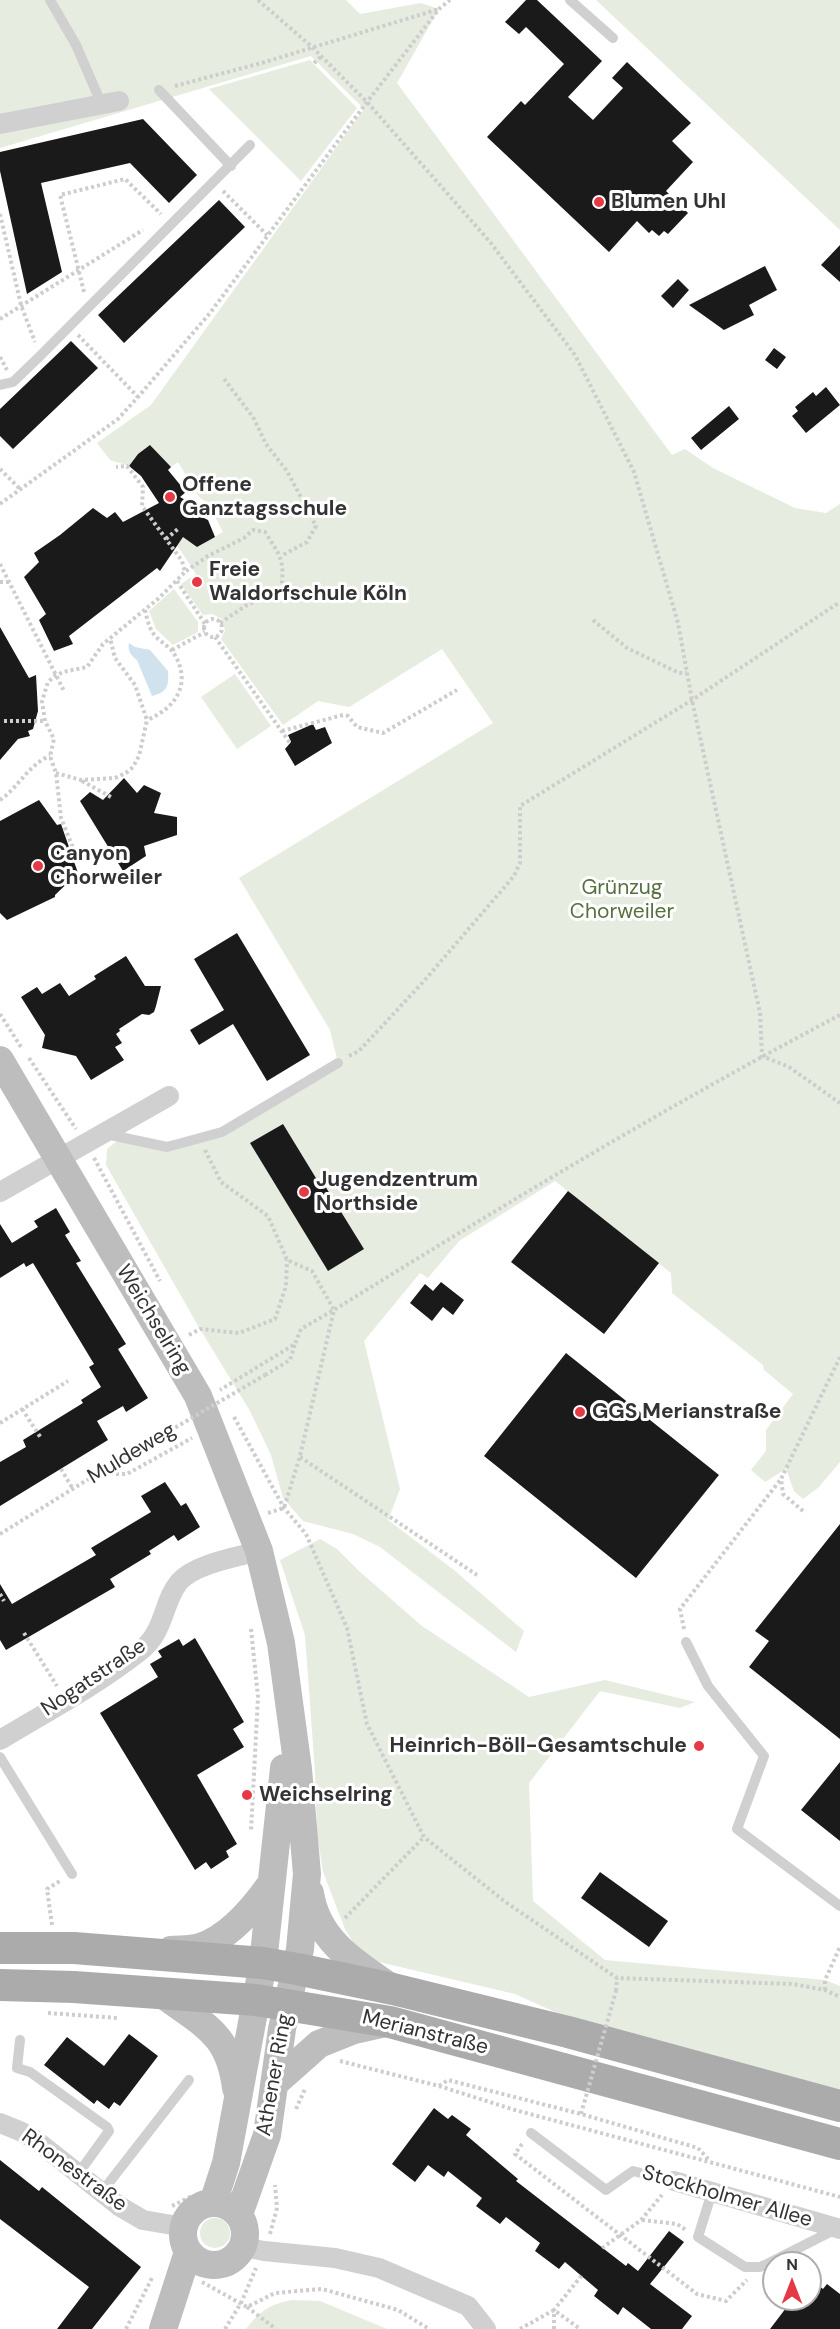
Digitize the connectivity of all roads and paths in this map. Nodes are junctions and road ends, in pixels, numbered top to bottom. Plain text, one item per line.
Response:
1 (50, 0) edge
2 (258, 0) edge
3 (450, 0) edge
4 (570, 0) edge
5 (440, 9) junction
6 (613, 38) dead end
7 (312, 47) junction
8 (322, 56) junction
9 (314, 63) dead end
10 (159, 90) joint
11 (367, 102) junction
12 (110, 103) joint
13 (0, 124) edge
14 (250, 145) dead end
15 (231, 166) junction
16 (225, 193) dead end
17 (0, 214) edge
18 (168, 221) junction
19 (267, 236) junction
20 (78, 271) junction
21 (21, 305) junction
22 (88, 308) junction
23 (0, 319) edge
24 (69, 327) junction
25 (40, 356) junction
26 (224, 379) dead end
27 (0, 385) edge
28 (138, 397) junction
29 (116, 467) dead end
30 (0, 469) edge
31 (21, 490) junction
32 (0, 504) edge
33 (178, 529) dead end
34 (166, 539) junction
35 (281, 556) junction
36 (0, 564) edge
37 (185, 572) junction
38 (177, 581) junction
39 (0, 582) edge
40 (9, 582) junction
41 (281, 591) junction
42 (312, 598) dead end
43 (840, 602) edge
44 (144, 610) junction
45 (593, 620) dead end
46 (220, 623) junction
47 (205, 624) junction
48 (205, 632) junction
49 (215, 637) junction
50 (110, 638) junction
51 (172, 651) junction
52 (687, 673) junction
53 (55, 676) junction
54 (457, 690) dead end
55 (64, 691) dead end
56 (692, 700) junction
57 (147, 720) junction
58 (4, 721) dead end
59 (45, 721) junction
60 (282, 731) junction
61 (290, 743) dead end
62 (50, 756) junction
63 (56, 773) junction
64 (81, 780) junction
65 (111, 797) dead end
66 (0, 800) edge
67 (77, 858) dead end
68 (840, 1015) edge
69 (762, 1056) junction
70 (0, 1060) edge
71 (338, 1063) joint
72 (169, 1096) dead end
73 (840, 1103) edge
74 (105, 1133) junction
75 (199, 1138) junction
76 (58, 1161) junction
77 (0, 1192) edge
78 (287, 1260) junction
79 (334, 1310) junction
80 (189, 1335) dead end
81 (295, 1344) junction
82 (840, 1357) edge
83 (68, 1381) dead end
84 (219, 1391) dead end
85 (22, 1409) junction
86 (181, 1417) dead end
87 (0, 1423) edge
88 (41, 1438) dead end
89 (193, 1438) junction
90 (197, 1449) dead end
91 (300, 1456) junction
92 (61, 1469) dead end
93 (97, 1474) junction
94 (781, 1479) junction
95 (73, 1489) junction
96 (284, 1508) dead end
97 (803, 1511) dead end
98 (0, 1534) edge
99 (306, 1534) dead end
100 (259, 1551) junction
101 (477, 1575) dead end
102 (0, 1594) edge
103 (4, 1601) dead end
104 (251, 1625) dead end
105 (24, 1633) dead end
106 (686, 1642) joint
107 (66, 1700) junction
108 (289, 1703) junction
109 (0, 1740) edge
110 (0, 1757) edge
111 (251, 1834) dead end
112 (424, 1837) junction
113 (72, 1874) joint
114 (307, 1874) junction
115 (270, 1886) junction
116 (840, 1906) edge
117 (52, 1926) dead end
118 (327, 1936) junction
119 (840, 1947) edge
120 (0, 1948) edge
121 (145, 1953) junction
122 (262, 1963) junction
123 (297, 1969) junction
124 (617, 1978) junction
125 (0, 1985) edge
126 (393, 1989) junction
127 (825, 1990) junction
128 (161, 1993) junction
129 (840, 1997) edge
130 (256, 2000) junction
131 (288, 2004) junction
132 (40, 2012) dead end
133 (127, 2018) dead end
134 (390, 2022) junction
135 (20, 2040) dead end
136 (319, 2044) junction
137 (189, 2080) dead end
138 (275, 2083) junction
139 (439, 2086) junction
140 (306, 2087) dead end
141 (238, 2104) junction
142 (840, 2106) edge
143 (581, 2114) junction
144 (543, 2117) junction
145 (291, 2119) dead end
146 (0, 2123) edge
147 (531, 2133) junction
148 (840, 2144) edge
149 (709, 2161) junction
150 (78, 2174) junction
151 (275, 2181) dead end
152 (674, 2181) junction
153 (712, 2192) junction
154 (102, 2193) junction
155 (206, 2196) junction
156 (840, 2197) edge
157 (239, 2214) junction
158 (641, 2220) junction
159 (838, 2229) edge
160 (619, 2235) junction
161 (698, 2237) junction
162 (187, 2242) junction
163 (602, 2248) dead end
164 (254, 2249) junction
165 (158, 2266) dead end
166 (760, 2267) junction
167 (582, 2275) dead end
168 (242, 2303) junction
169 (247, 2307) junction
170 (554, 2310) junction
171 (126, 2329) edge
172 (163, 2329) edge
173 (177, 2329) edge
174 (225, 2329) edge
175 (276, 2329) edge
176 (429, 2329) edge
177 (486, 2329) edge
178 (520, 2329) edge
179 (554, 2329) edge
180 (580, 2329) edge

1 - 12 lane
2 - 7 path
3 - 5 path
4 - 6 lane
5 - 7 path
5 - 11 path
7 - 8 path
7 - 10 path
8 - 9 path
8 - 11 path
10 - 15 lane
11 - 19 path
11 - 52 path
12 - 13 street
14 - 15 lane
15 - 18 lane
16 - 19 path
17 - 21 path
18 - 20 path
18 - 20 path
18 - 22 lane
19 - 28 path
20 - 21 path
20 - 22 path
21 - 23 path
21 - 25 path
22 - 24 lane
24 - 25 lane
24 - 28 path
25 - 27 lane
26 - 35 path
28 - 31 path
29 - 34 path
30 - 31 path
31 - 32 path
33 - 34 path
34 - 37 path
35 - 37 path
35 - 41 path
36 - 40 path
37 - 38 path
38 - 44 path
38 - 47 path
39 - 40 path
40 - 53 path
41 - 42 path
41 - 46 path
43 - 56 path
44 - 50 path
44 - 51 path
45 - 52 path
46 - 47 path
46 - 49 path
47 - 48 path
48 - 49 path
48 - 51 path
49 - 60 path
50 - 53 path
50 - 57 path
51 - 57 path
52 - 56 path
53 - 55 path
53 - 59 path
54 - 60 path
56 - 69 path
56 - 71 path
57 - 64 path
58 - 59 path
59 - 62 path
60 - 61 path
62 - 63 path
62 - 66 path
63 - 64 path
63 - 67 path
64 - 65 path
68 - 69 path, Muldeweg
69 - 73 path
69 - 79 path, Muldeweg
70 - 76 street, Weichselring
71 - 75 lane
72 - 74 street
74 - 75 lane
74 - 76 street
75 - 78 path
76 - 77 street
76 - 100 street, Weichselring
78 - 79 path
78 - 80 path
79 - 81 path, Muldeweg
79 - 91 path
81 - 84 path
81 - 93 path, Muldeweg, bridge
82 - 94 path
83 - 85 path
85 - 87 path
85 - 88 path
86 - 89 path
89 - 90 path
89 - 93 path
91 - 96 path
91 - 101 path
92 - 95 path
93 - 95 path, Muldeweg
94 - 97 path
94 - 106 path
95 - 98 path, Muldeweg
99 - 112 path
100 - 107 street, Nogatstraße
100 - 108 street, Weichselring
102 - 103 path
104 - 111 path
105 - 107 path
106 - 116 lane
107 - 109 street, Nogatstraße
108 - 114 street, Weichselring
108 - 115 street, Weichselring
110 - 113 lane
112 - 118 path
112 - 124 path
113 - 117 path
114 - 118 street
114 - 123 street, Weichselring
115 - 121 street
115 - 122 street, Weichselring
118 - 126 street
119 - 127 path
120 - 121 main road, Merianstraße
121 - 122 main road, Merianstraße
122 - 123 main road, Merianstraße
122 - 130 street, Weichselring
123 - 126 main road, Merianstraße
123 - 131 street, Athener Ring
124 - 127 path
124 - 143 path, bridge
125 - 128 main road, Merianstraße
126 - 142 main road, Merianstraße
127 - 129 path
128 - 130 main road, Merianstraße
128 - 141 street
130 - 131 main road, Merianstraße
130 - 141 street, Athener Ring
131 - 134 main road, Merianstraße
131 - 138 street, Athener Ring
132 - 133 path
134 - 136 street
134 - 148 main road, Merianstraße
135 - 150 lane
136 - 138 street
136 - 139 path
137 - 154 lane
138 - 157 street, Athener Ring
139 - 143 path
139 - 144 path
140 - 145 path
141 - 155 street, Athener Ring
143 - 149 path
144 - 147 path
144 - 149 path
146 - 150 street, Rhonestraße
147 - 152 lane, Stockholmer Allee
147 - 160 path
149 - 156 path
150 - 154 street, Rhonestraße
151 - 164 path
152 - 153 street, Stockholmer Allee
152 - 158 path
153 - 159 street, Stockholmer Allee
153 - 161 lane
154 - 162 street, Rhonestraße
155 - 157 street
155 - 162 street
155 - 162 path
157 - 164 street
158 - 160 path
158 - 161 path
159 - 166 lane
160 - 163 path
160 - 166 path
161 - 166 lane
162 - 164 street
162 - 172 street
162 - 173 street
164 - 168 path
164 - 177 street
165 - 171 path
167 - 170 path
168 - 169 path
168 - 174 path
169 - 175 path
169 - 176 path
170 - 178 path
170 - 179 path
170 - 180 path

